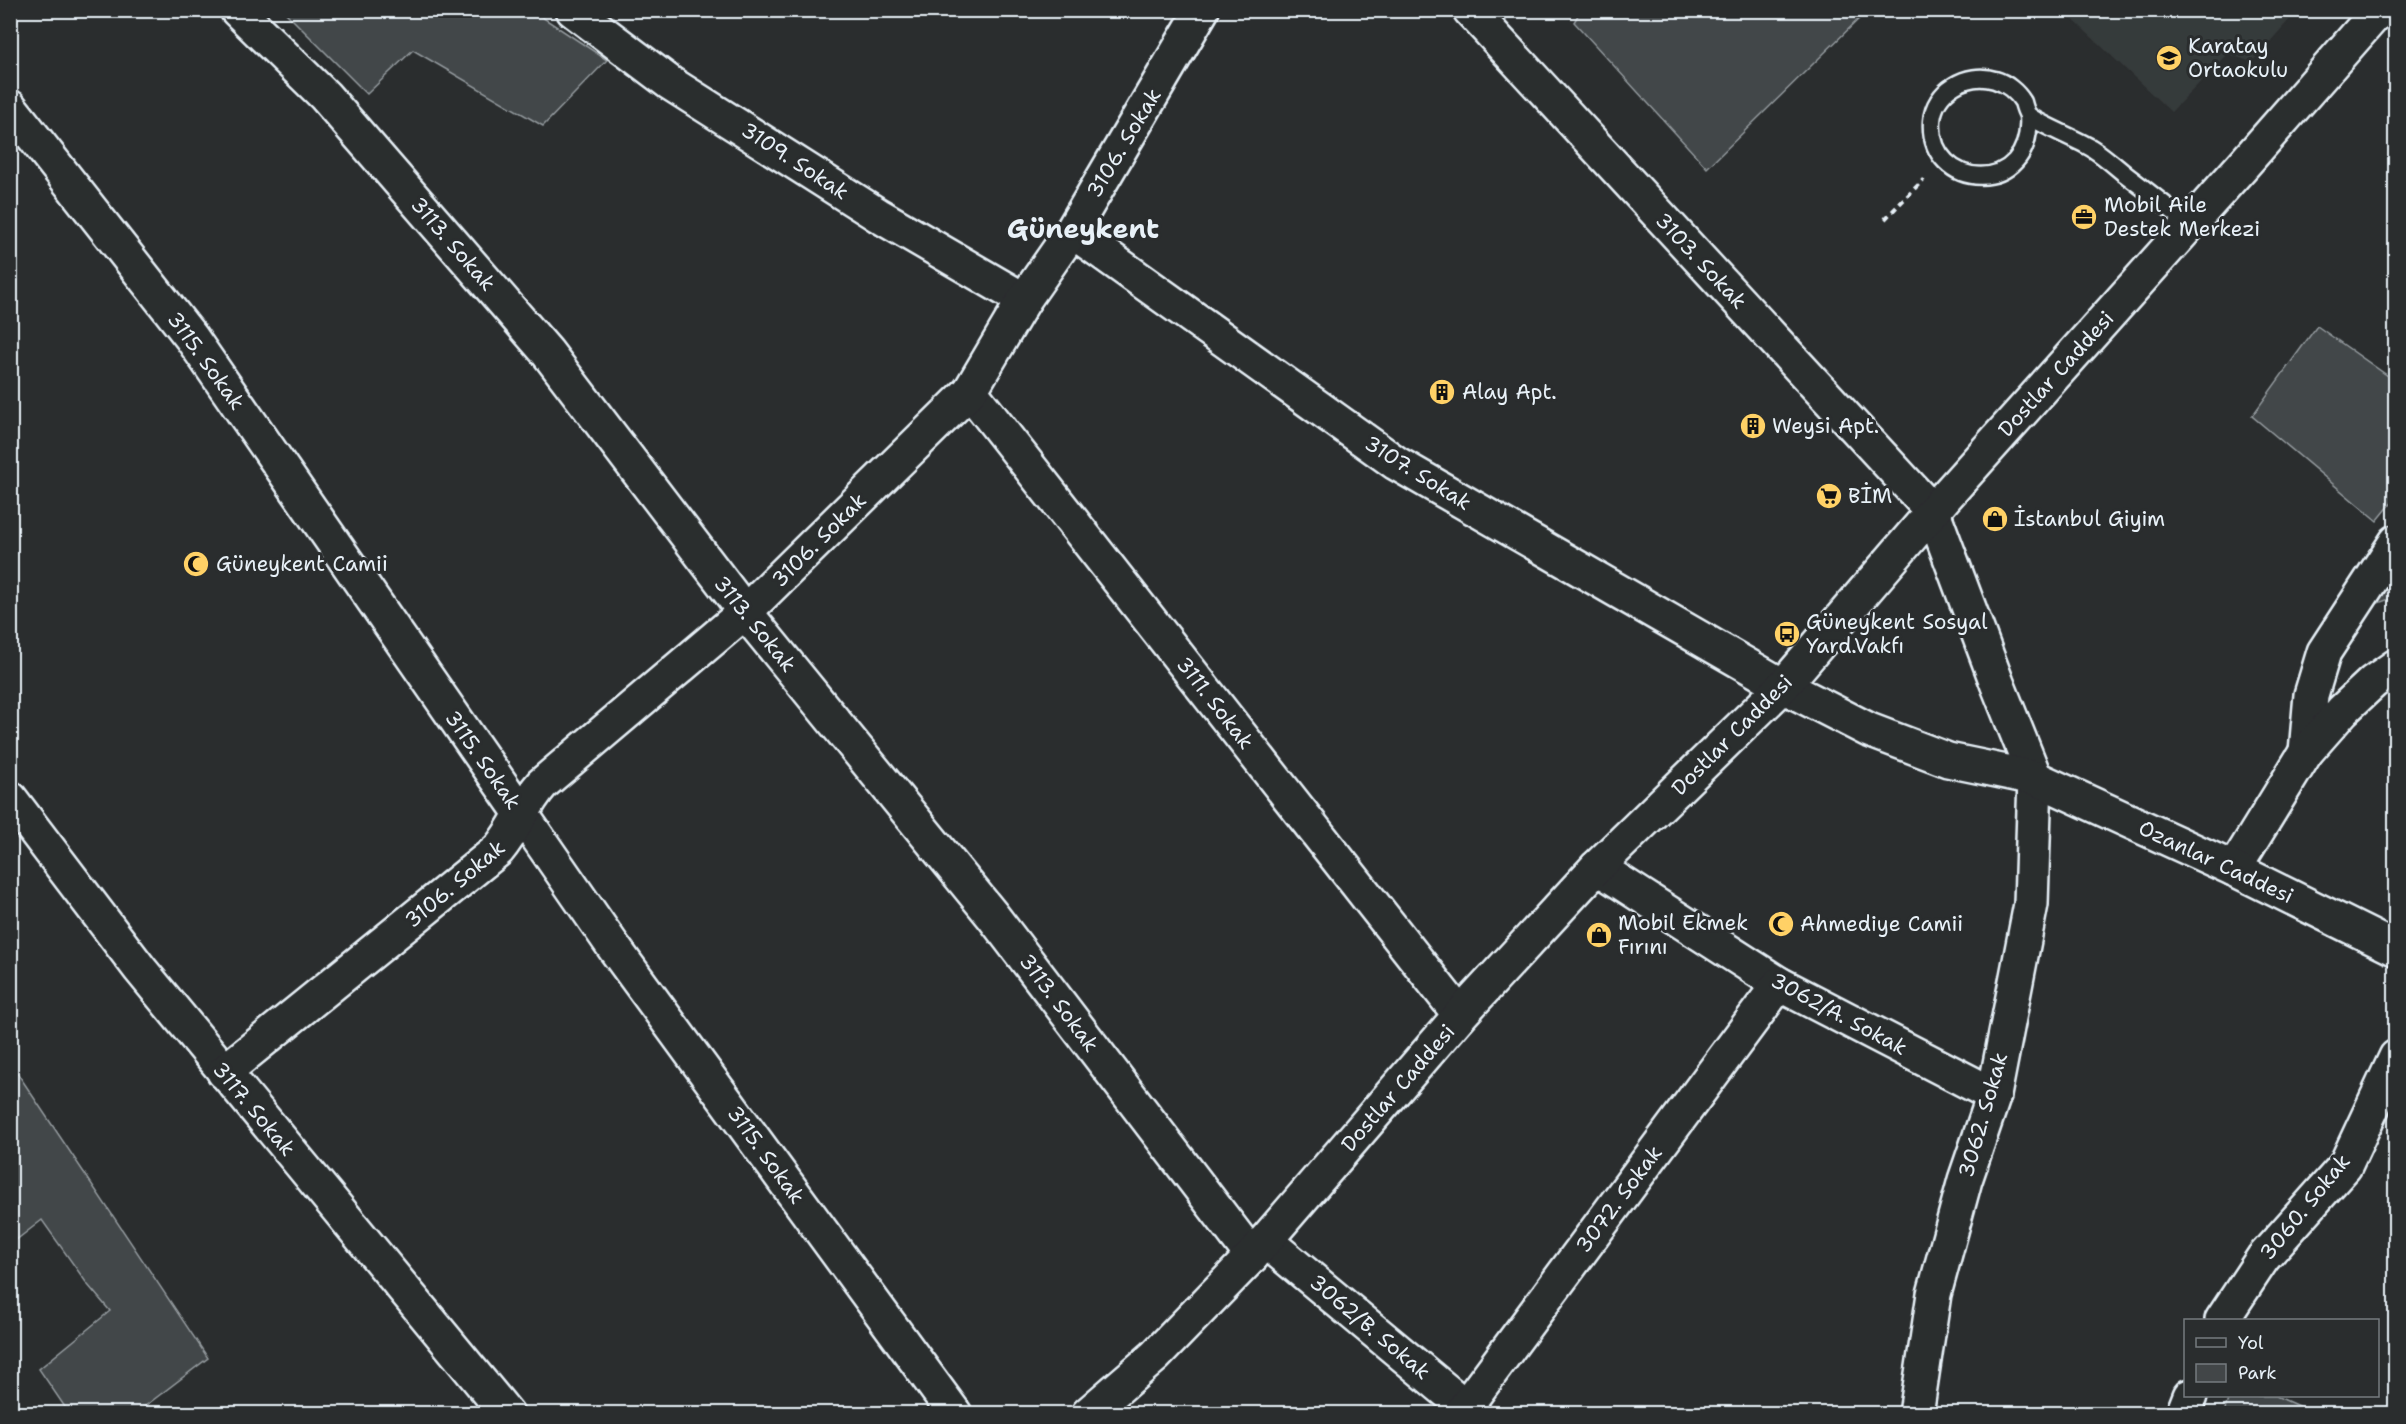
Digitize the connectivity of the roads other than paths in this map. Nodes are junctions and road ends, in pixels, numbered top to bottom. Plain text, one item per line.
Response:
1 (237, 10) edge
2 (573, 10) edge
3 (1202, 10) edge
4 (1470, 10) edge
5 (2379, 10) edge
6 (10, 107) edge
7 (2028, 115) junction
8 (2189, 224) junction
9 (1072, 231) junction
10 (1024, 300) junction
11 (970, 391) junction
12 (1933, 512) junction
13 (2396, 542) edge
14 (745, 612) junction
15 (2396, 666) edge
16 (1783, 686) junction
17 (2306, 752) junction
18 (2035, 778) junction
19 (13, 808) edge
20 (521, 814) junction
21 (1597, 867) junction
22 (2234, 869) junction
23 (2396, 949) edge
24 (1779, 984) junction
25 (1460, 1015) junction
26 (2396, 1057) edge
27 (224, 1072) junction
28 (1994, 1095) junction
29 (1259, 1249) junction
30 (2224, 1319) edge
31 (2189, 1397) edge
32 (1466, 1411) edge
33 (507, 1413) edge
34 (955, 1413) edge
35 (1088, 1413) edge
36 (1916, 1413) edge
37 (2183, 1413) edge

1 - 14 street, 3113. Sokak
2 - 10 street, 3109. Sokak
3 - 9 street, 3106. Sokak
4 - 12 street, 3103. Sokak
5 - 8 street, Dostlar Caddesi
6 - 20 street, 3115. Sokak
7 - 7 lane
7 - 8 lane
8 - 12 street, Dostlar Caddesi
9 - 10 street, 3106. Sokak
9 - 16 street, 3107. Sokak
10 - 11 street, 3106. Sokak
11 - 14 street, 3106. Sokak
11 - 25 street, 3111. Sokak
12 - 16 street, Dostlar Caddesi
12 - 18 street
13 - 17 street
14 - 20 street, 3106. Sokak
14 - 29 street, 3113. Sokak
15 - 17 street
16 - 18 street, Ozanlar Caddesi
16 - 21 street, Dostlar Caddesi
17 - 22 street
18 - 22 street, Ozanlar Caddesi
18 - 28 street, 3062. Sokak
19 - 27 street, 3117. Sokak
20 - 27 street, 3106. Sokak
20 - 34 street, 3115. Sokak
21 - 24 street, 3062/A. Sokak
21 - 25 street, Dostlar Caddesi
22 - 23 street, Ozanlar Caddesi
24 - 28 street, 3062/A. Sokak
24 - 32 street, 3072. Sokak
25 - 29 street, Dostlar Caddesi
26 - 30 street, 3060. Sokak
27 - 33 street, 3117. Sokak
28 - 36 street, 3062. Sokak
29 - 32 street, 3062/B. Sokak
29 - 35 street, Dostlar Caddesi
31 - 37 street

